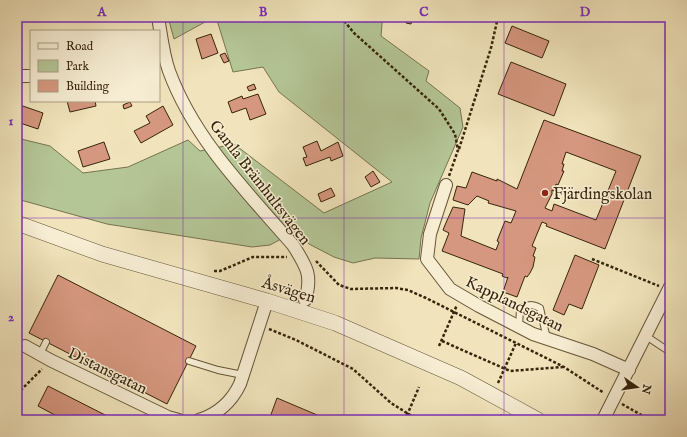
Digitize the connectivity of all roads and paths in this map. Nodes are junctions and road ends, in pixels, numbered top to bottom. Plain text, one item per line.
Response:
1 (158, 17) edge
2 (341, 17) edge
3 (498, 17) edge
4 (159, 30) edge
5 (160, 38) edge
6 (17, 76) edge
7 (30, 76) edge
8 (458, 150) junction
9 (446, 184) joint
10 (17, 223) edge
11 (300, 257) junction
12 (592, 259) dead end
13 (210, 271) dead end
14 (669, 289) edge
15 (461, 295) junction
16 (305, 300) dead end
17 (267, 301) junction
18 (454, 312) junction
19 (259, 325) junction
20 (521, 327) junction
21 (646, 336) junction
22 (547, 339) junction
23 (442, 341) junction
24 (46, 342) dead end
25 (516, 343) junction
26 (25, 346) dead end
27 (439, 346) dead end
28 (670, 352) edge
29 (45, 357) junction
30 (189, 361) dead end
31 (564, 366) junction
32 (503, 369) junction
33 (630, 370) junction
34 (244, 375) junction
35 (498, 382) dead end
36 (419, 387) dead end
37 (17, 394) edge
38 (613, 399) junction
39 (407, 414) junction
40 (502, 415) dead end
41 (179, 420) edge
42 (198, 420) edge
43 (404, 420) edge
44 (418, 420) edge
45 (496, 420) edge
46 (538, 420) edge
47 (603, 420) edge
48 (650, 420) edge

1 - 4 street, Gamla Brämhultsvägen
2 - 8 path
3 - 8 path
5 - 11 street, Gamla Brämhultsvägen
6 - 7 street
8 - 9 path
9 - 15 street, Kapplandsgatan
10 - 17 street, Åsvägen
11 - 13 path
11 - 16 street, Gamla Brämhultsvägen
11 - 18 path
12 - 14 path
14 - 21 street
15 - 18 path
15 - 20 street, Kapplandsgatan
17 - 19 street
17 - 46 street, Åsvägen
18 - 23 path
18 - 25 path
19 - 34 street
19 - 39 path
20 - 22 street, Kapplandsgatan
20 - 22 lane
20 - 25 path
21 - 28 lane
21 - 33 street
22 - 33 street, Kapplandsgatan
23 - 27 path
23 - 32 path
24 - 29 lane
25 - 31 path
25 - 32 path
26 - 29 street, Distansgatan
29 - 37 path
29 - 41 street, Distansgatan
30 - 34 lane
31 - 32 path
31 - 38 path
32 - 35 path
33 - 38 street
34 - 42 street
36 - 39 path
38 - 47 street
38 - 48 path
39 - 43 path
39 - 44 path
40 - 45 path

